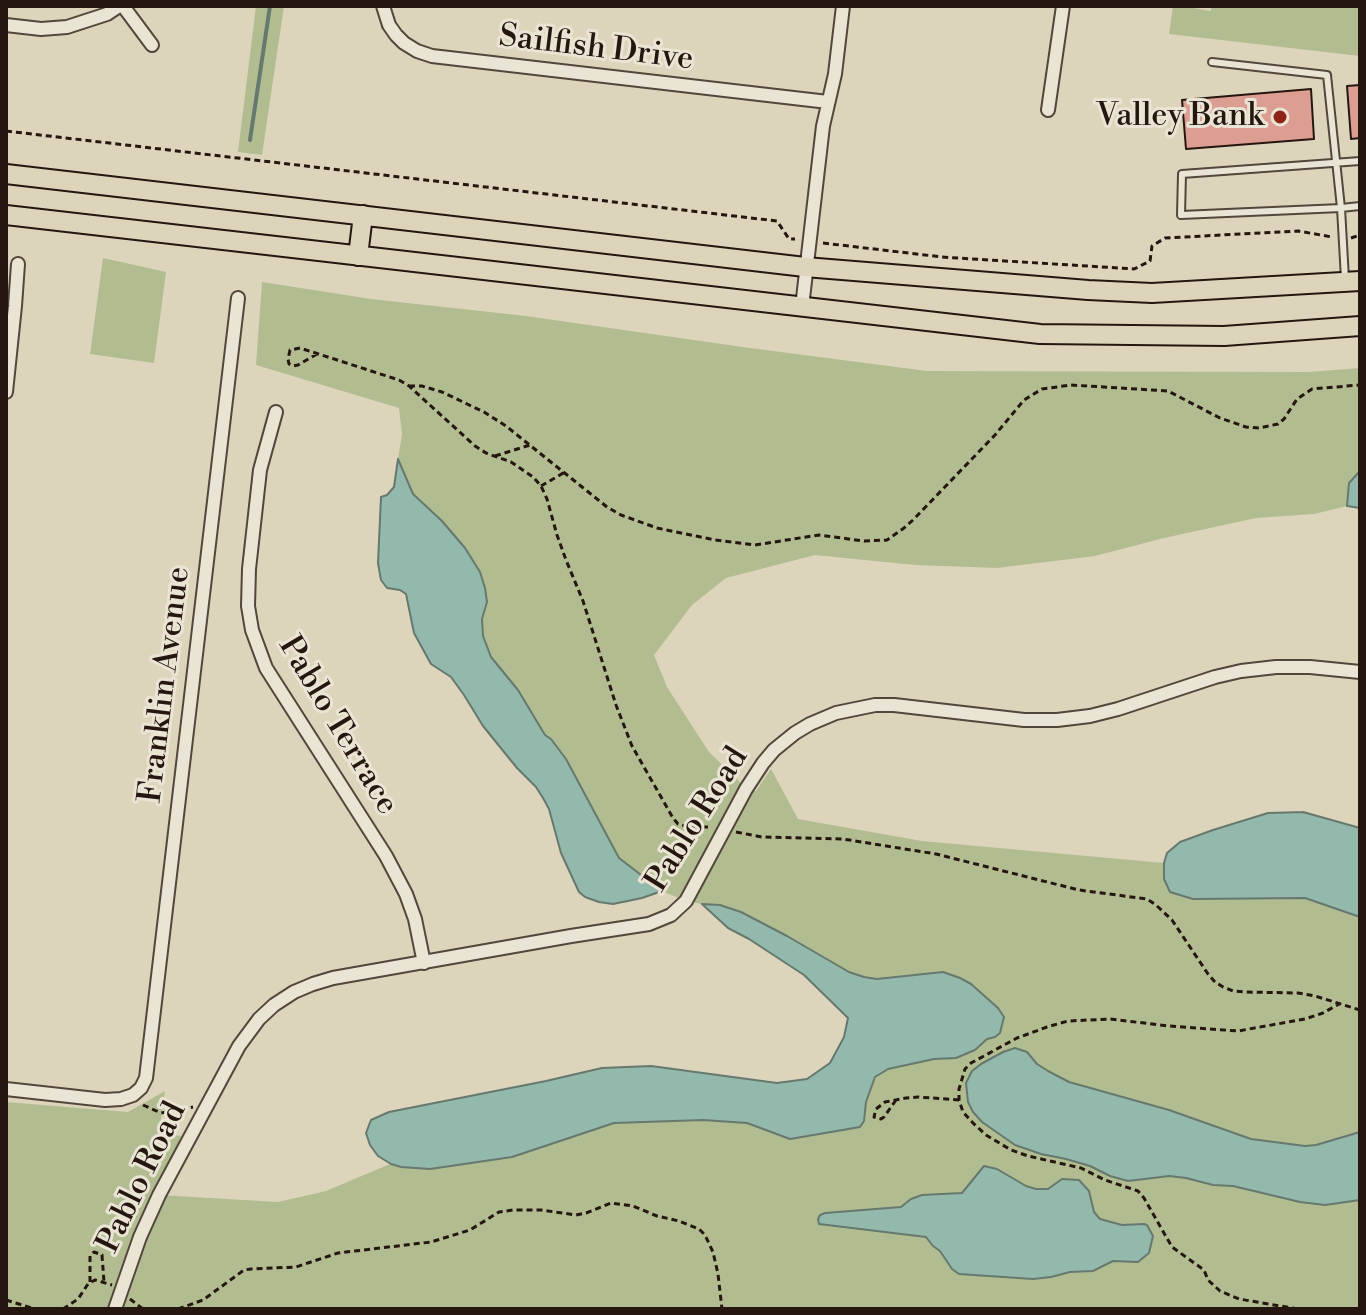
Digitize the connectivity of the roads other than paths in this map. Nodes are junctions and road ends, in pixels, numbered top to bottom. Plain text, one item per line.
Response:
1 (121, 6) edge
2 (383, 6) edge
3 (843, 6) edge
4 (1063, 6) edge
5 (6, 25) edge
6 (152, 45) dead end
7 (1212, 62) dead end
8 (828, 102) junction
9 (1048, 110) dead end
10 (1360, 161) edge
11 (1336, 162) junction
12 (6, 174) edge
13 (1360, 206) edge
14 (1341, 208) junction
15 (6, 215) edge
16 (363, 215) junction
17 (358, 256) junction
18 (18, 264) dead end
19 (805, 267) junction
20 (1353, 282) edge
21 (238, 298) dead end
22 (802, 307) junction
23 (1360, 326) edge
24 (6, 392) edge
25 (276, 412) dead end
26 (1360, 672) edge
27 (424, 963) junction
28 (6, 1089) edge
29 (115, 1309) edge

1 - 5 street
1 - 6 street
2 - 8 street, Sailfish Drive
3 - 8 street
4 - 9 street
7 - 11 lane
8 - 19 street
10 - 11 lane
11 - 14 lane
11 - 14 lane
12 - 16 main road
13 - 14 lane
14 - 20 lane
15 - 17 main road
16 - 17 main road
16 - 19 main road
17 - 22 main road
18 - 24 street
19 - 20 main road
19 - 22 street
21 - 28 street, Franklin Avenue
22 - 23 main road
25 - 27 street, Pablo Terrace
26 - 27 street, Pablo Road
27 - 29 street, Pablo Road

